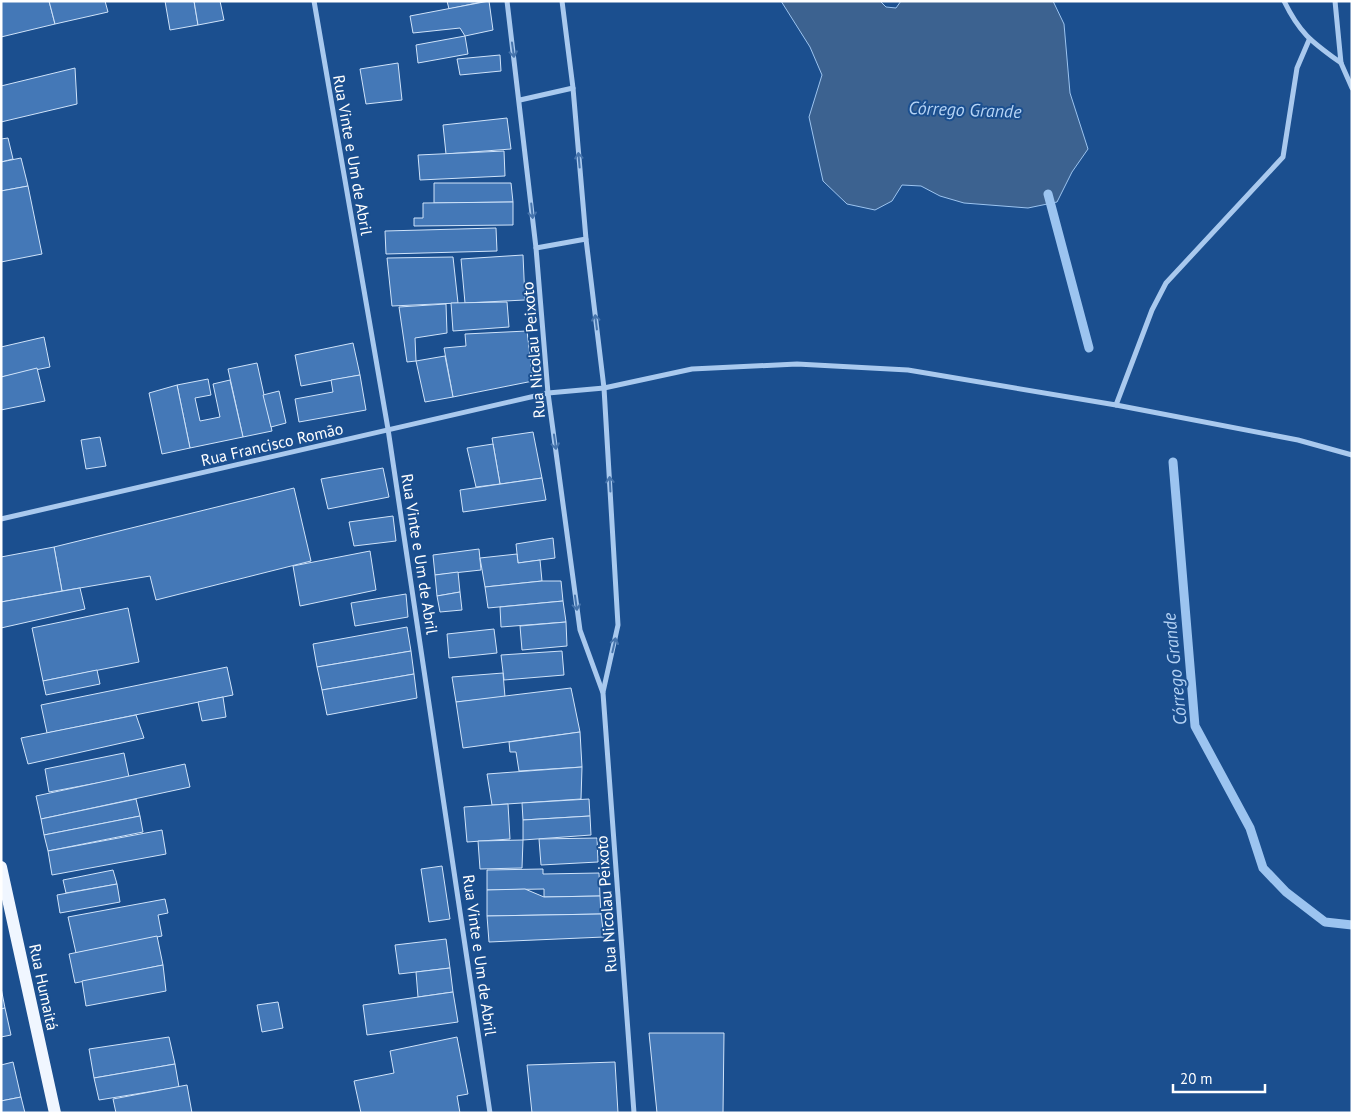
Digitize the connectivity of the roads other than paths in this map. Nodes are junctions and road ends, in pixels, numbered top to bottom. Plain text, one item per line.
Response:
1 (314, 1) edge
2 (507, 1) edge
3 (562, 1) edge
4 (1284, 1) edge
5 (1335, 1) edge
6 (1309, 40) junction
7 (1342, 63) junction
8 (573, 88) junction
9 (1352, 88) edge
10 (520, 100) junction
11 (586, 239) junction
12 (536, 248) junction
13 (604, 388) junction
14 (548, 393) junction
15 (1116, 405) junction
16 (388, 430) junction
17 (1352, 455) edge
18 (1, 519) edge
19 (603, 693) junction
20 (1, 867) edge
21 (54, 1113) edge
22 (490, 1113) edge
23 (634, 1113) edge

1 - 16 street, Rua Vinte e Um de Abril
2 -> 10 street, Rua Nicolau Peixoto
3 - 8 street, Rua Nicolau Peixoto
4 - 6 street
5 - 7 street
6 - 7 street
6 - 15 street
7 - 9 street
8 - 10 street
11 -> 8 street, Rua Nicolau Peixoto
10 -> 12 street, Rua Nicolau Peixoto
11 - 12 street
13 -> 11 street, Rua Nicolau Peixoto
12 - 14 street, Rua Nicolau Peixoto
13 - 14 street, Rua Francisco Romão
13 - 15 street, Rua Francisco Romão
19 -> 13 street, Rua Nicolau Peixoto
14 - 16 street, Rua Francisco Romão
14 -> 19 street, Rua Nicolau Peixoto
15 - 17 street, Rua Francisco Romão
16 - 18 street, Rua Francisco Romão
16 - 22 street, Rua Vinte e Um de Abril
19 - 23 street, Rua Nicolau Peixoto
20 - 21 main road, Rua Humaitá

